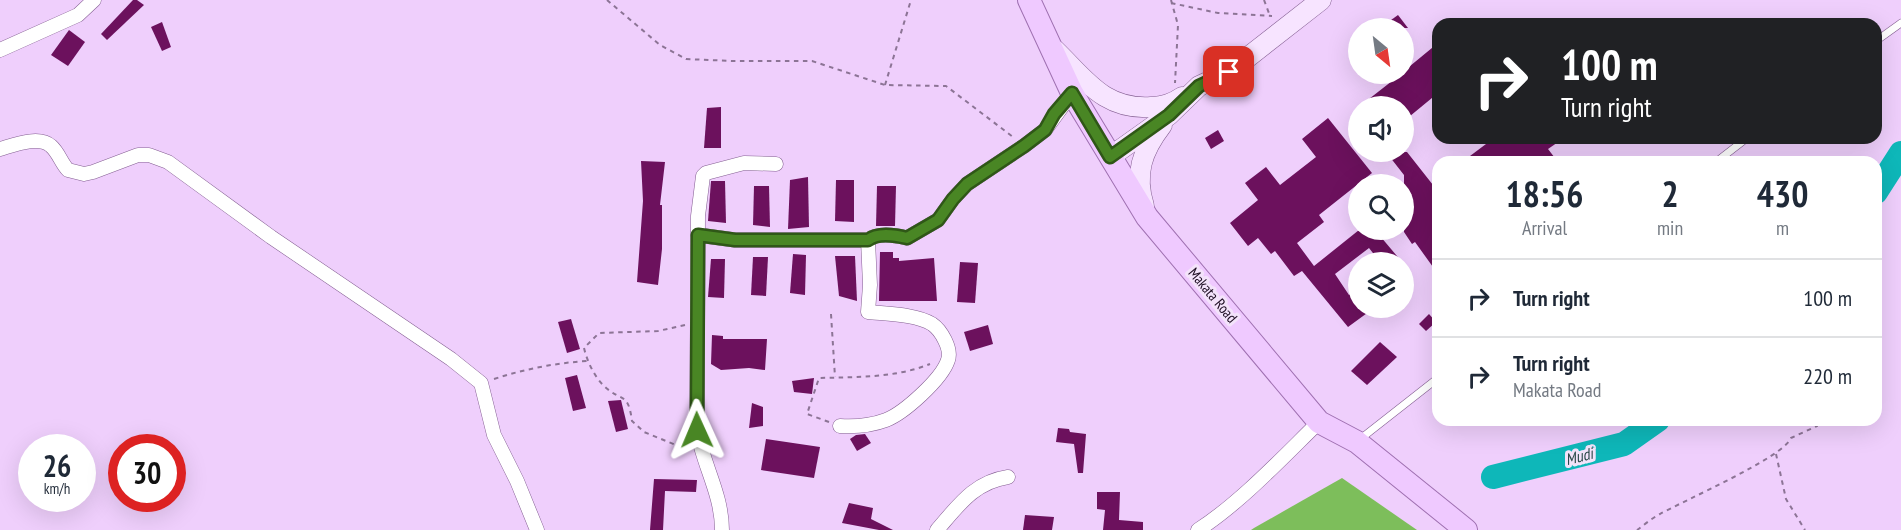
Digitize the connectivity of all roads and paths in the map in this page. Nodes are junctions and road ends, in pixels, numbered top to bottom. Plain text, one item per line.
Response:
1 (94, 0) edge
2 (607, 0) edge
3 (911, 0) edge
4 (1029, 0) edge
5 (1264, 0) edge
6 (1321, 0) edge
7 (1171, 2) edge
8 (1299, 15) junction
9 (1270, 16) junction
10 (1901, 23) edge
11 (1882, 37) edge
12 (1051, 46) junction
13 (0, 50) edge
14 (885, 85) junction
15 (1072, 93) junction
16 (1171, 109) junction
17 (1739, 144) edge
18 (1024, 146) junction
19 (0, 149) edge
20 (1724, 156) edge
21 (1110, 157) junction
22 (776, 164) dead end
23 (1147, 217) junction
24 (698, 235) junction
25 (868, 240) junction
26 (831, 314) dead end
27 (697, 322) junction
28 (949, 358) junction
29 (587, 361) junction
30 (835, 377) junction
31 (481, 383) junction
32 (1432, 383) edge
33 (1319, 422) junction
34 (840, 426) joint
35 (1817, 426) edge
36 (1357, 442) junction
37 (1776, 454) junction
38 (705, 457) junction
39 (1008, 477) dead end
40 (537, 530) edge
41 (722, 530) edge
42 (938, 530) edge
43 (1198, 530) edge
44 (1466, 530) edge
45 (1637, 530) edge
46 (1804, 530) edge

1 - 13 street
2 - 14 path
3 - 14 path
4 - 12 main road, Makata Road
5 - 9 path
6 - 8 main road
7 - 9 path
7 - 16 path
8 - 9 path
8 - 16 main road
10 - 11 lane
12 - 15 main road, Makata Road
12 - 16 main road
14 - 18 path
15 - 18 street
15 - 21 main road, Makata Road
16 - 21 main road
16 - 23 main road
17 - 20 lane
18 - 25 street
19 - 31 street
21 - 23 main road, Makata Road
22 - 24 street
23 - 33 main road, Makata Road
24 - 25 street
24 - 27 street
25 - 28 street
26 - 30 path
27 - 29 path
27 - 38 street
28 - 30 path
28 - 34 street
29 - 31 path
29 - 38 path
30 - 34 path
31 - 40 street
32 - 36 lane
33 - 36 main road, Makata Road
33 - 43 street
35 - 37 path
36 - 44 main road, Makata Road
37 - 45 path
37 - 46 path
38 - 41 street
39 - 42 street

